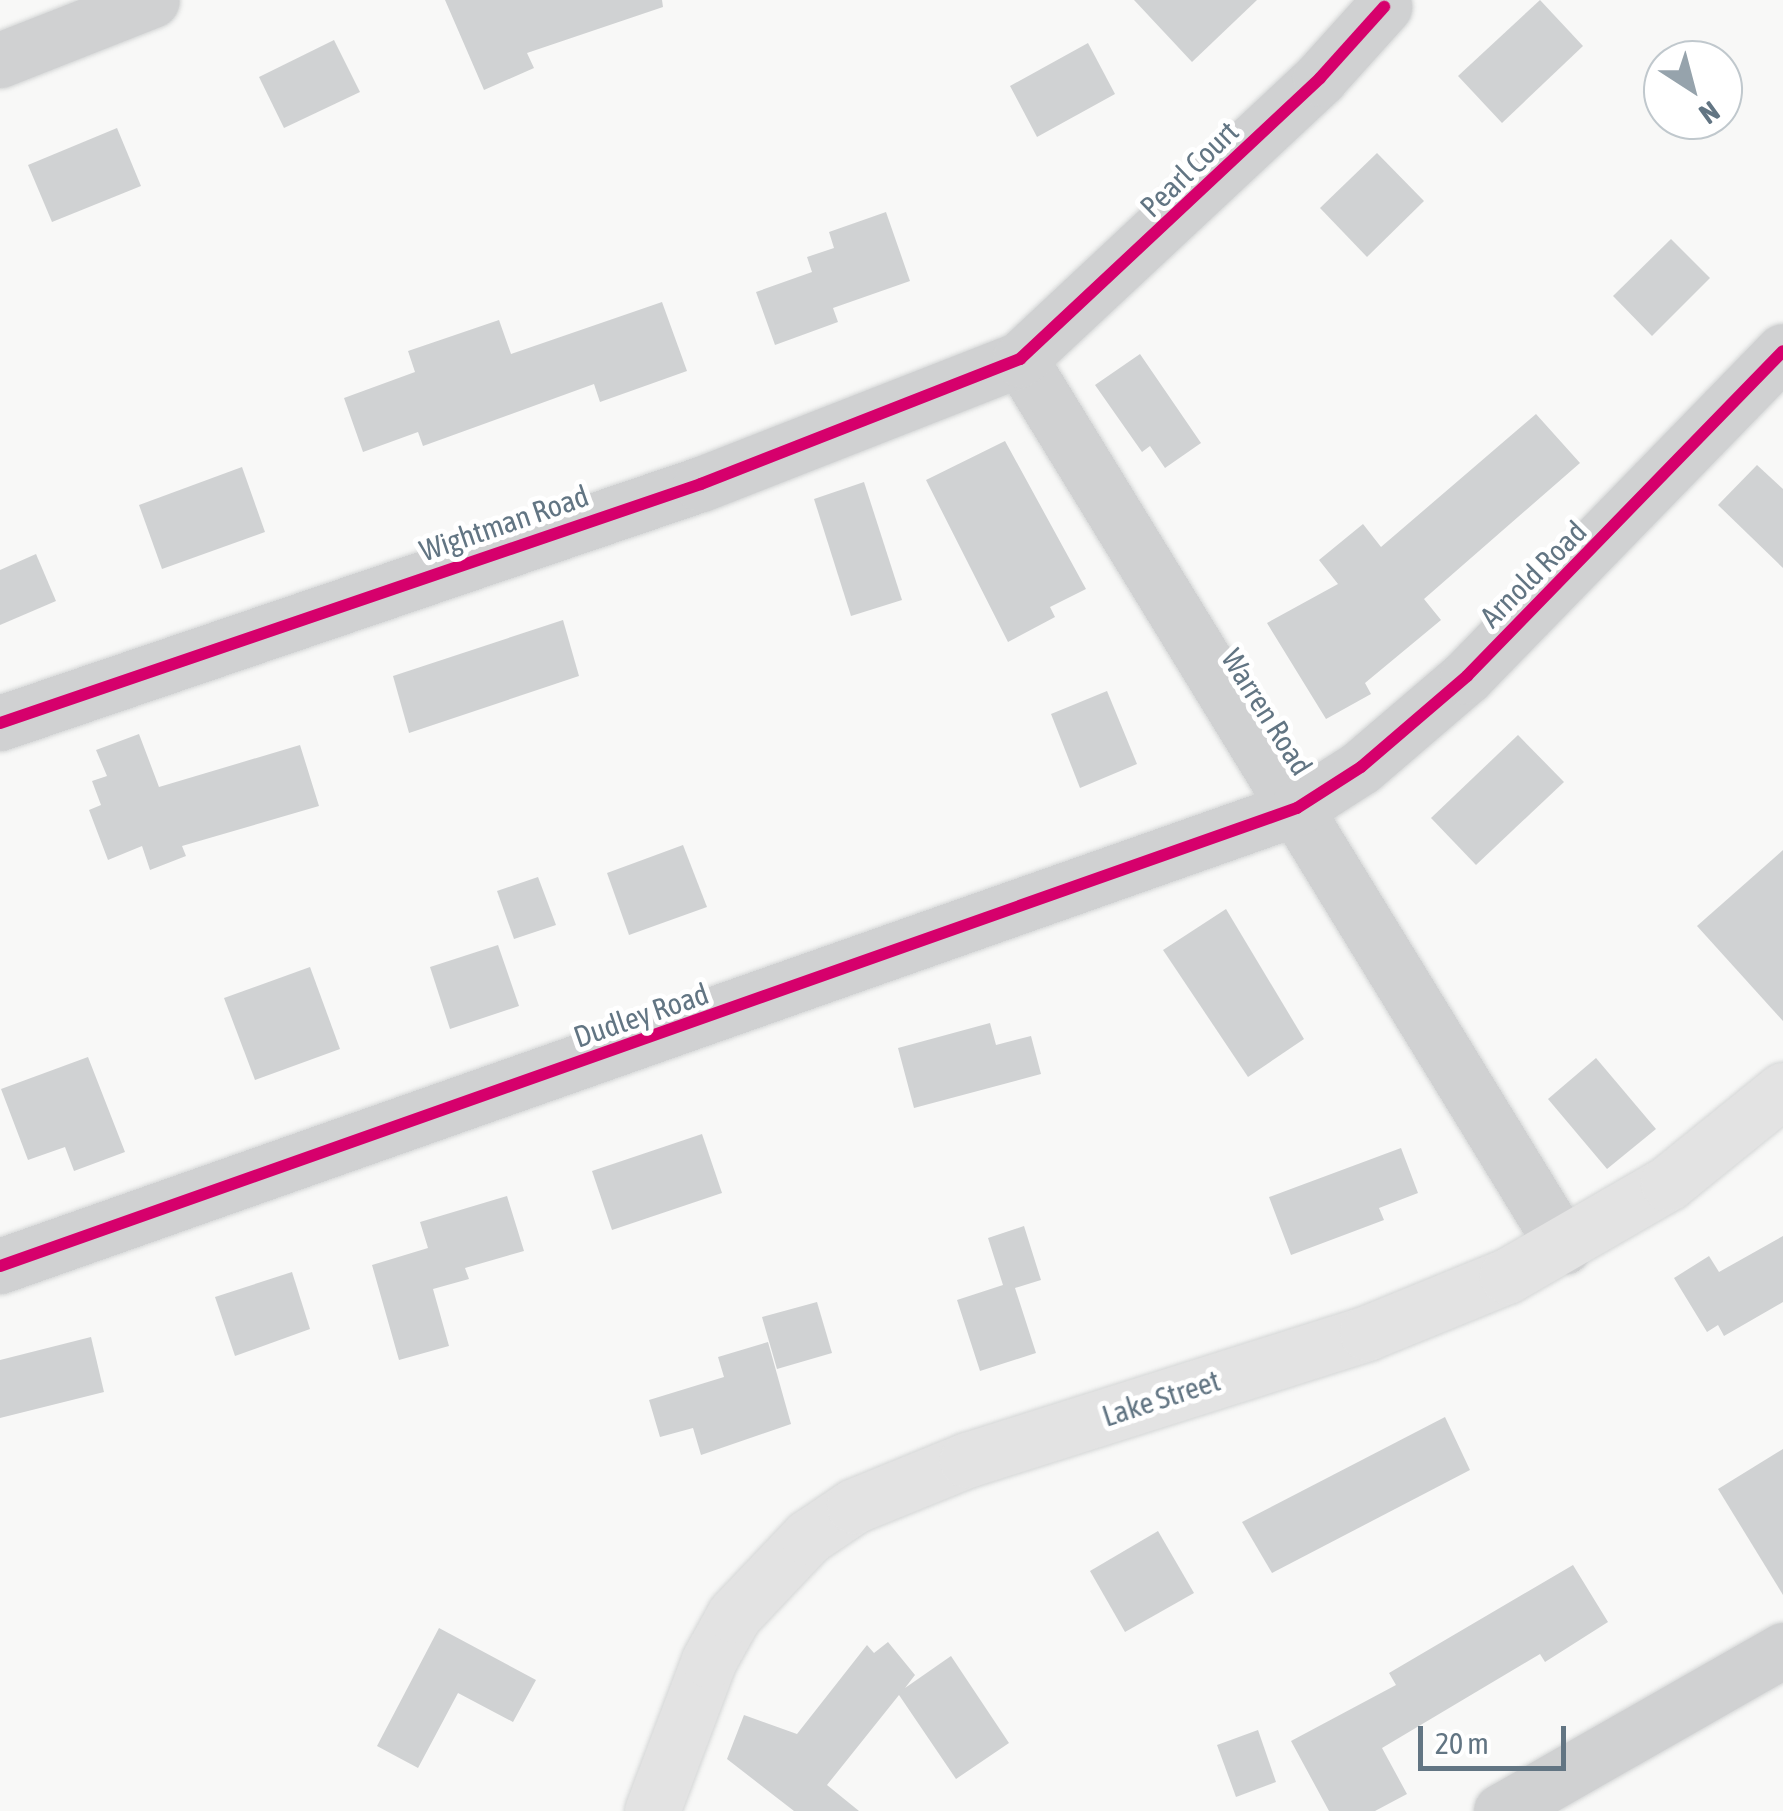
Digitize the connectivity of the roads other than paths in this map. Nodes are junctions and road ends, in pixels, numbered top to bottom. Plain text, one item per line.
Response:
1 (152, 0) edge
2 (1384, 6) dead end
3 (0, 60) edge
4 (1783, 351) edge
5 (1020, 359) junction
6 (0, 723) edge
7 (1296, 808) junction
8 (1783, 1090) edge
9 (1564, 1246) junction
10 (0, 1266) edge
11 (1783, 1650) edge
12 (652, 1811) edge
13 (1501, 1811) edge

1 - 3 street
2 - 5 street, Pearl Court
4 - 7 street, Arnold Road
5 - 6 street, Wightman Road
5 - 7 street, Warren Road
7 - 9 street, Warren Road
7 - 10 street, Dudley Road
8 - 9 street, Lake Street
9 - 12 street, Lake Street
11 - 13 street

